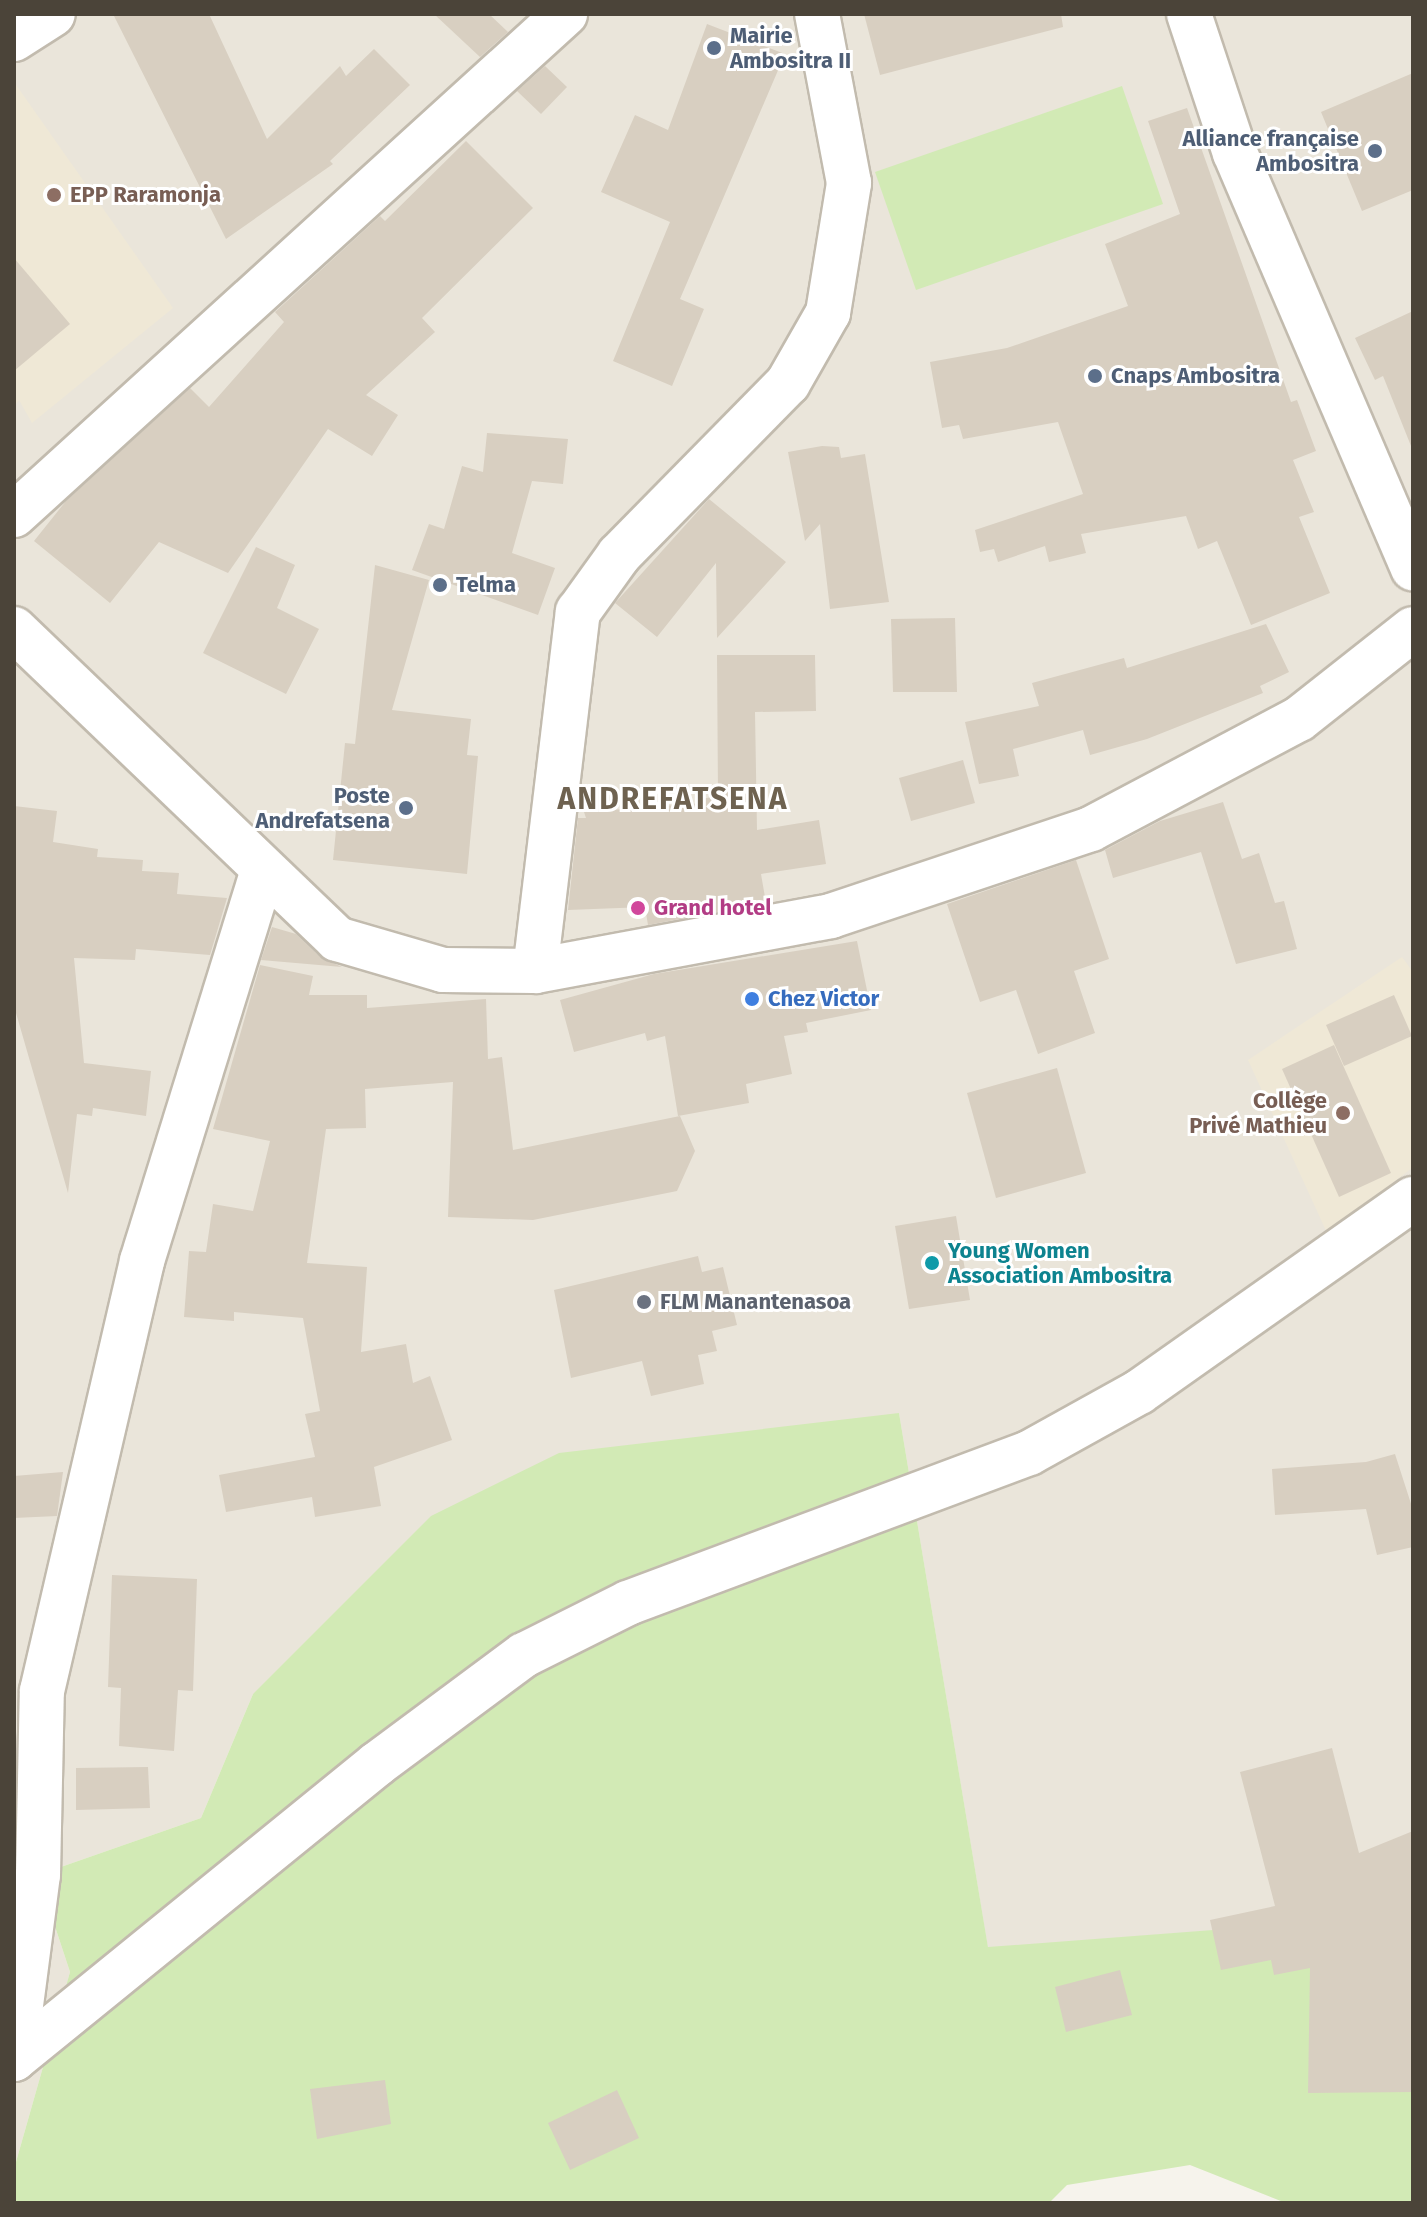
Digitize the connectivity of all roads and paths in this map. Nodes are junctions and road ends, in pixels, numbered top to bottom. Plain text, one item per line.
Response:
1 (53, 14) edge
2 (565, 14) edge
3 (817, 14) edge
4 (1189, 14) edge
5 (14, 39) edge
6 (14, 515) edge
7 (1413, 568) edge
8 (14, 629) edge
9 (1413, 629) edge
10 (263, 870) junction
11 (535, 971) junction
12 (1413, 1199) edge
13 (14, 2059) edge

1 - 5 street
2 - 6 street
3 - 11 street
4 - 7 street
8 - 10 street
9 - 11 street
10 - 11 street
10 - 13 street
12 - 13 street

